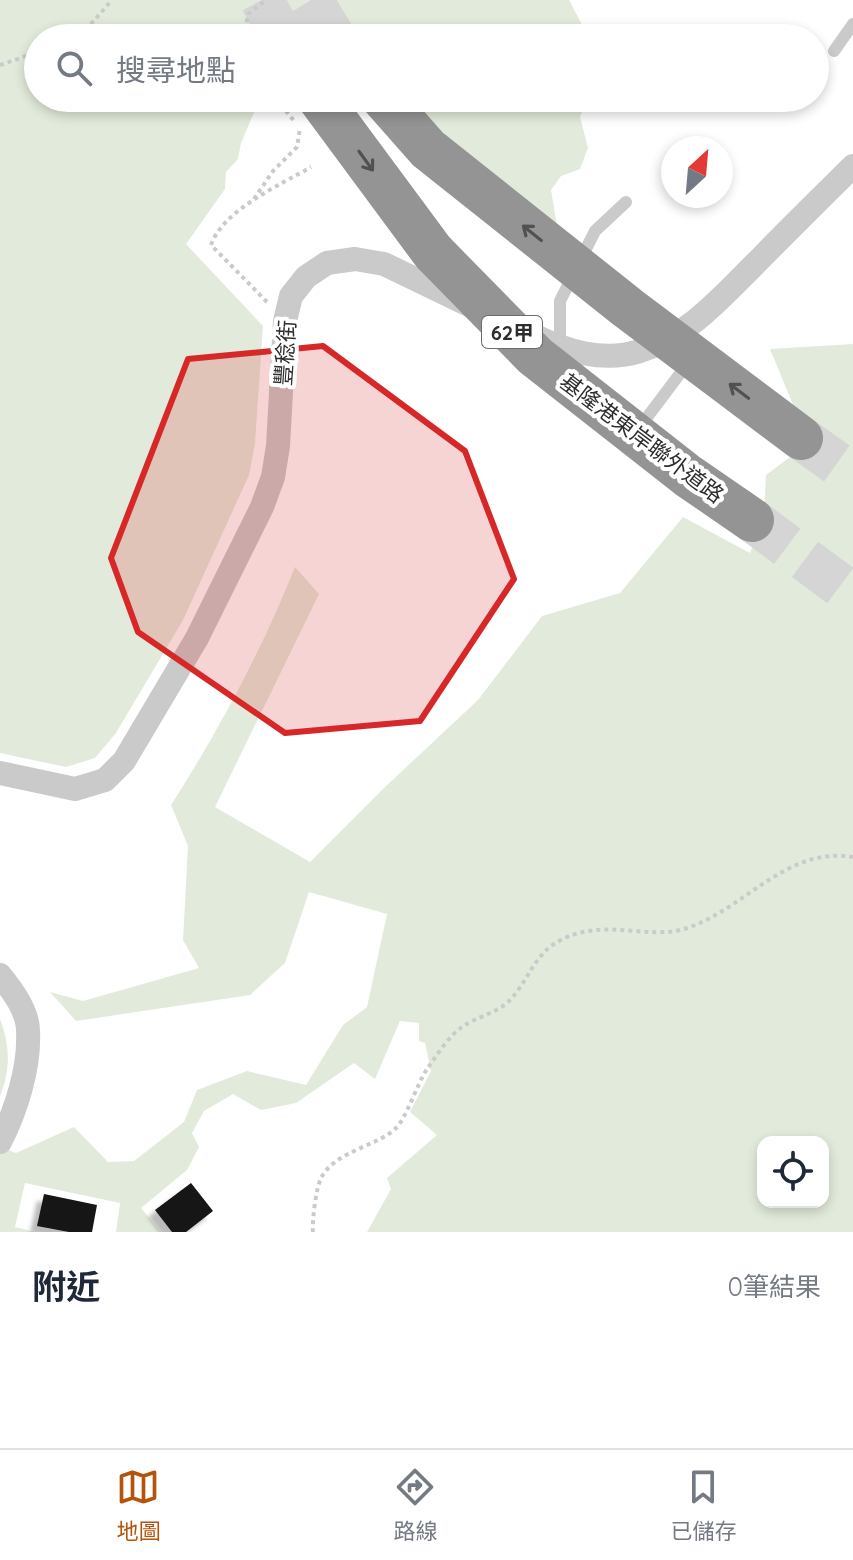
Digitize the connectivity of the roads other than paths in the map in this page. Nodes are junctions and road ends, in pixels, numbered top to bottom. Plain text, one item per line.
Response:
1 (853, 24) edge
2 (834, 51) dead end
3 (329, 112) edge
4 (395, 112) edge
5 (853, 166) edge
6 (626, 202) dead end
7 (560, 348) junction
8 (692, 357) junction
9 (634, 435) junction
10 (801, 438) tunnel mouth
11 (752, 520) tunnel mouth
12 (0, 773) edge
13 (0, 975) edge
14 (0, 1142) edge

1 - 2 lane
3 -> 9 highway, 基隆港東岸聯外道路 / 62甲
8 -> 4 highway
5 - 7 street, 豐稔街
6 - 7 lane
7 - 12 street, 豐稔街
8 - 9 lane
10 -> 8 highway
9 - 11 highway, 基隆港東岸聯外道路 / 62甲
13 - 14 street

